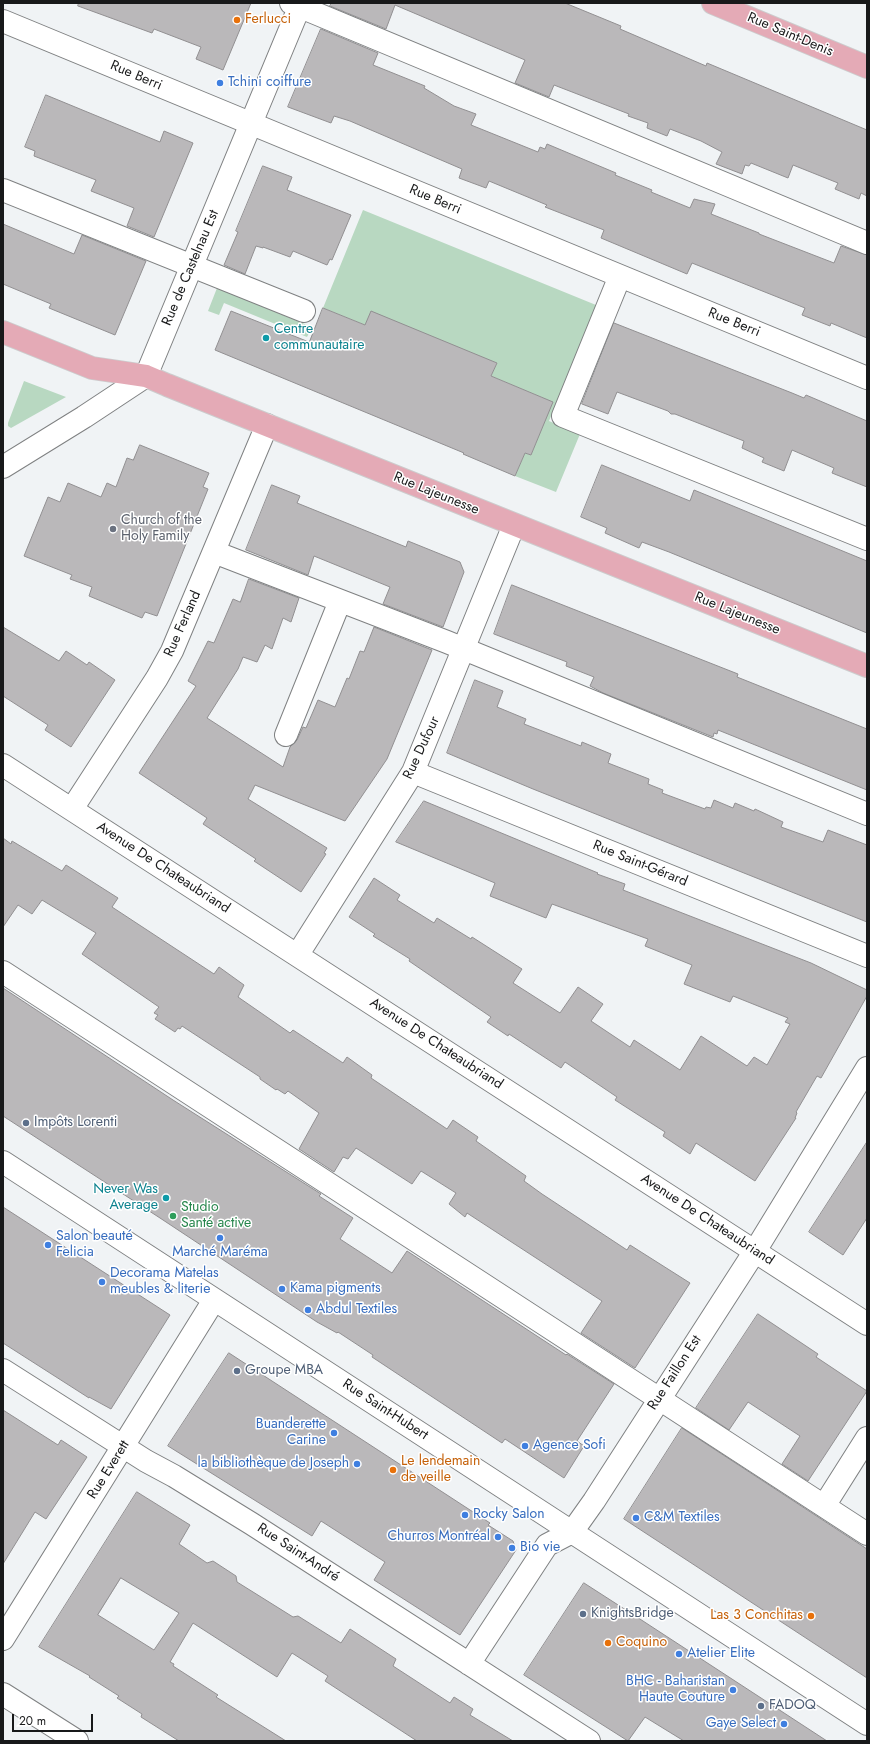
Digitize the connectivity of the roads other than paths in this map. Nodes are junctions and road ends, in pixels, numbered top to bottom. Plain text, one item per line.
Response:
1 (713, 3) edge
2 (297, 4) edge
3 (3, 21) edge
4 (867, 67) edge
5 (251, 123) junction
6 (3, 190) edge
7 (867, 242) edge
8 (193, 266) junction
9 (620, 276) junction
10 (304, 311) dead end
11 (3, 332) edge
12 (146, 376) junction
13 (867, 378) edge
14 (267, 425) junction
15 (3, 467) edge
16 (514, 525) junction
17 (867, 539) edge
18 (214, 552) junction
19 (340, 600) junction
20 (464, 650) junction
21 (867, 666) edge
22 (286, 735) dead end
23 (3, 764) edge
24 (413, 772) junction
25 (72, 809) junction
26 (867, 814) edge
27 (298, 954) junction
28 (867, 956) edge
29 (3, 972) edge
30 (867, 1068) edge
31 (3, 1162) edge
32 (756, 1251) junction
33 (214, 1300) junction
34 (867, 1324) edge
35 (3, 1370) edge
36 (659, 1398) junction
37 (867, 1438) edge
38 (124, 1447) junction
39 (824, 1506) junction
40 (572, 1532) junction
41 (867, 1534) edge
42 (3, 1638) edge
43 (469, 1664) junction
44 (3, 1694) edge
45 (867, 1724) edge
46 (77, 1741) edge
47 (589, 1741) edge

1 - 4 main road, Rue Saint-Denis
2 - 5 street, Rue de Castelnau Est
2 - 7 street
3 - 5 street, Rue Berri
5 - 8 street, Rue de Castelnau Est
5 - 9 street, Rue Berri
6 - 8 street
8 - 10 street
8 - 12 street, Rue de Castelnau Est
9 - 13 street, Rue Berri
9 - 17 street
11 - 12 main road, Rue Lajeunesse
12 - 14 main road, Rue Lajeunesse
12 - 15 street
14 - 16 main road, Rue Lajeunesse
14 - 18 street, Rue Ferland
16 - 20 street, Rue Dufour
16 - 21 main road, Rue Lajeunesse
18 - 19 street
18 - 25 street, Rue Ferland
19 - 20 street
19 - 22 street
20 - 24 street, Rue Dufour
20 - 26 street
23 - 25 street, Avenue De Chateaubriand
24 - 27 street, Rue Dufour
24 - 28 street, Rue Saint-Gérard
25 - 27 street, Avenue De Chateaubriand
27 - 32 street, Avenue De Chateaubriand
29 - 36 street
30 - 32 street, Rue Faillon Est
31 - 33 street, Rue Saint-Hubert
32 - 34 street, Avenue De Chateaubriand
32 - 36 street, Rue Faillon Est
33 - 38 street, Rue Everett
33 - 40 street, Rue Saint-Hubert
35 - 38 street, Rue Saint-André
36 - 39 street
36 - 40 street, Rue Faillon Est
37 - 39 street
38 - 42 street, Rue Everett
38 - 43 street, Rue Saint-André
39 - 41 street
40 - 43 street, Rue Faillon Est
40 - 45 street, Rue Saint-Hubert
43 - 47 street, Rue Saint-André
44 - 46 street

